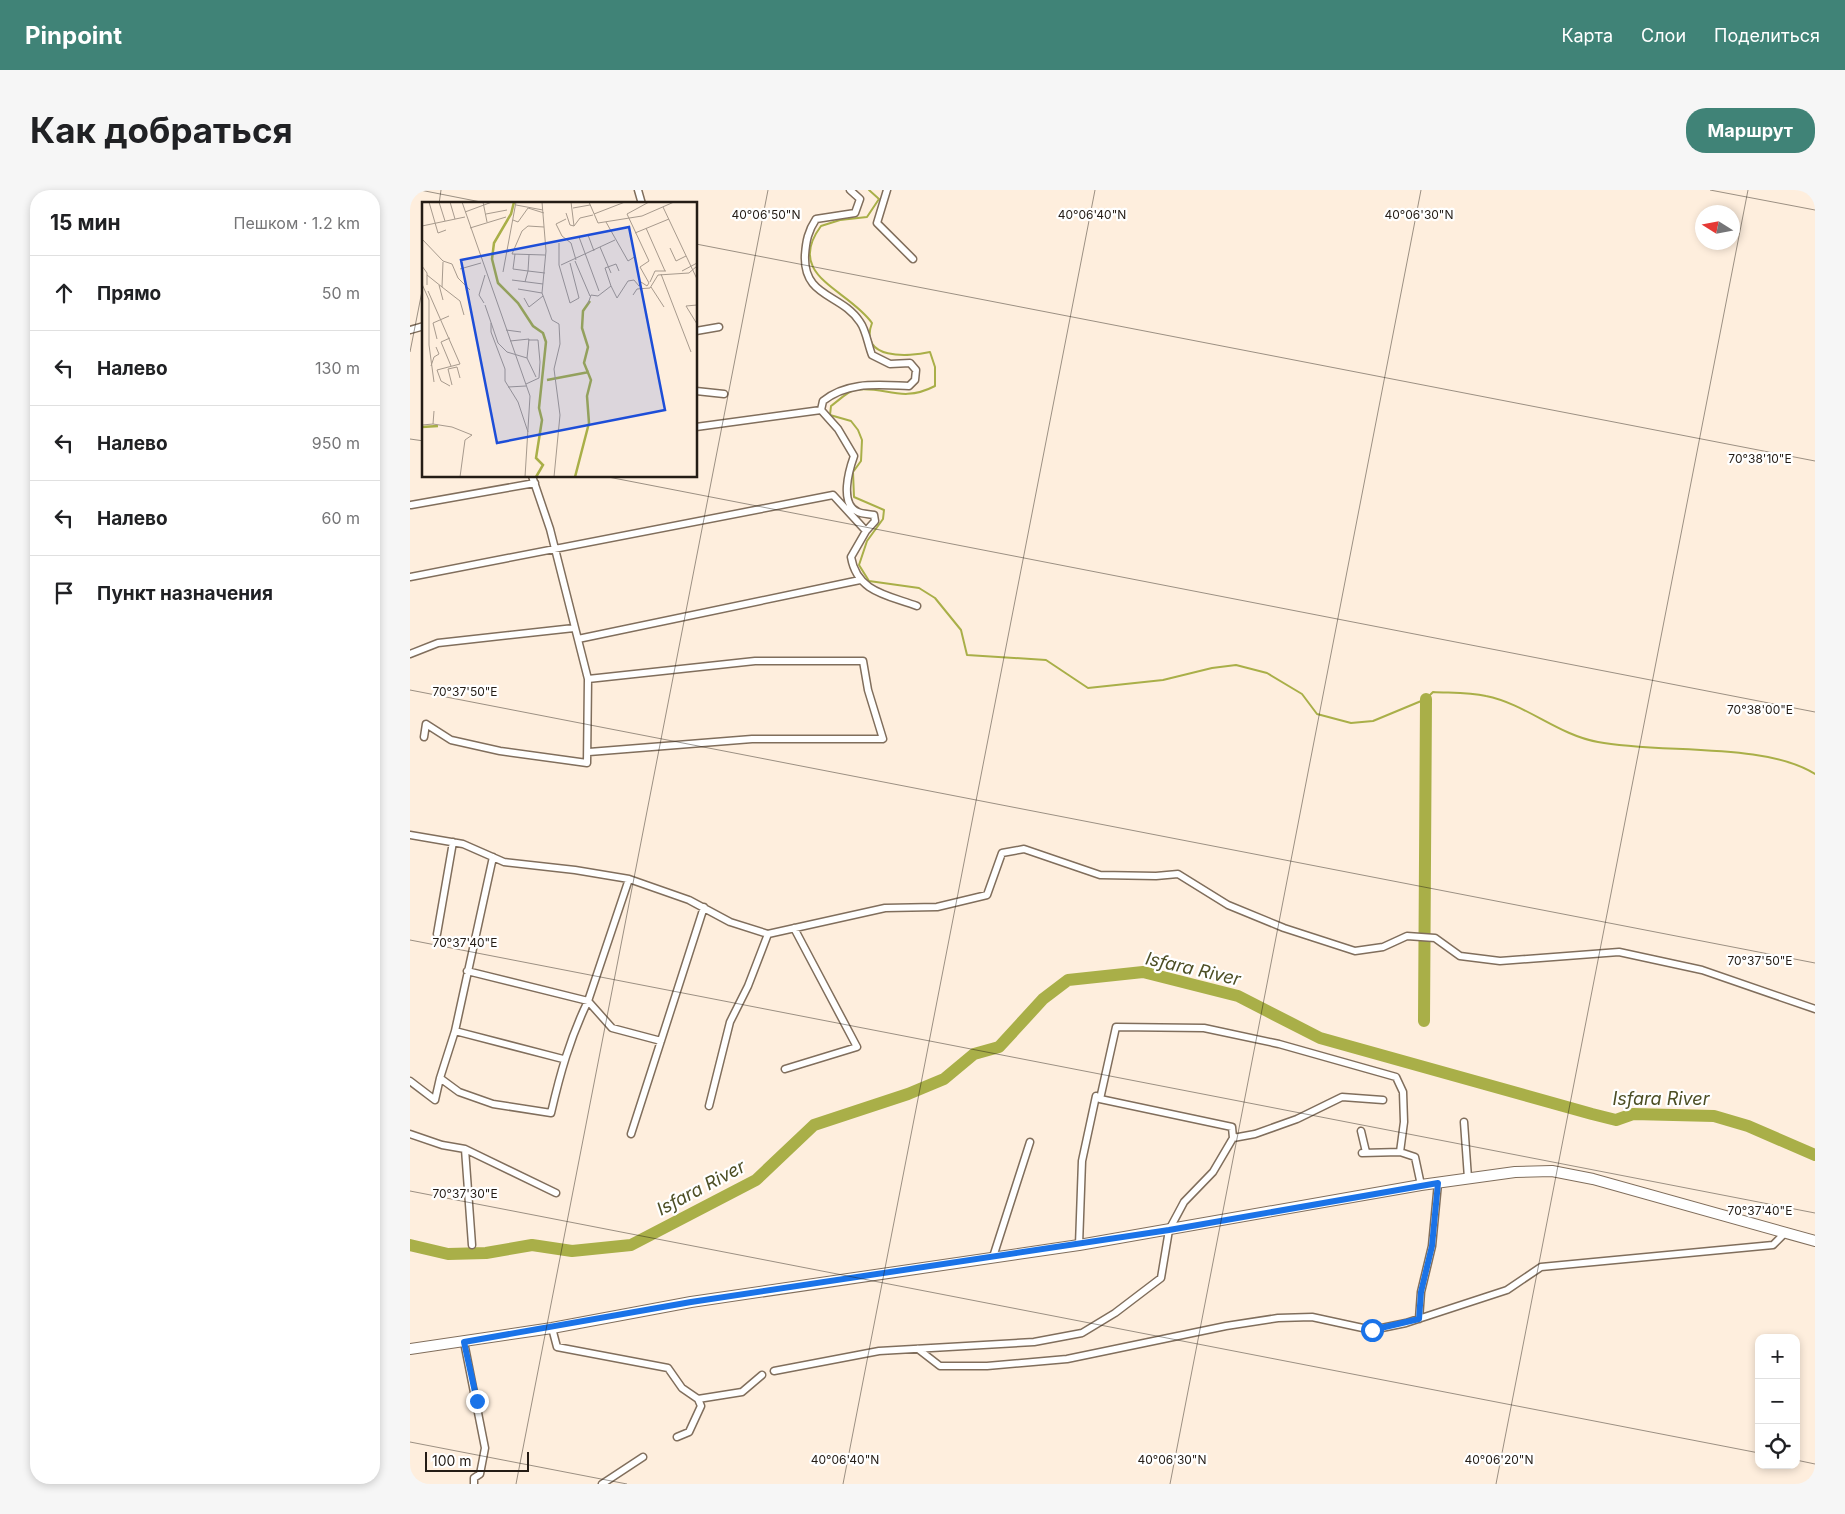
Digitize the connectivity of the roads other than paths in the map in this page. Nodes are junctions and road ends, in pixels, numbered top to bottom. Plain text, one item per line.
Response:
1 (850, 190) edge
2 (887, 190) edge
3 (913, 259) dead end
4 (719, 326) dead end
5 (698, 330) edge
6 (698, 391) edge
7 (724, 394) dead end
8 (821, 410) junction
9 (698, 427) edge
10 (533, 480) edge
11 (411, 505) edge
12 (866, 531) junction
13 (554, 551) junction
14 (410, 577) edge
15 (860, 580) junction
16 (917, 606) dead end
17 (574, 628) junction
18 (578, 639) junction
19 (410, 654) edge
20 (588, 678) junction
21 (424, 736) dead end
22 (589, 752) junction
23 (410, 835) edge
24 (453, 842) junction
25 (493, 857) junction
26 (629, 880) junction
27 (704, 908) junction
28 (794, 928) junction
29 (437, 934) dead end
30 (768, 934) junction
31 (467, 970) junction
32 (588, 1001) junction
33 (1815, 1009) edge
34 (455, 1031) junction
35 (661, 1041) junction
36 (563, 1059) junction
37 (785, 1070) dead end
38 (440, 1078) junction
39 (410, 1081) edge
40 (1100, 1099) junction
41 (1382, 1100) dead end
42 (709, 1106) dead end
43 (1464, 1122) dead end
44 (1361, 1131) dead end
45 (410, 1134) edge
46 (631, 1134) dead end
47 (1233, 1138) junction
48 (1030, 1142) dead end
49 (465, 1149) junction
50 (1400, 1152) junction
51 (1468, 1178) junction
52 (1438, 1183) junction
53 (1421, 1185) junction
54 (556, 1193) dead end
55 (1169, 1230) junction
56 (1786, 1232) junction
57 (1815, 1241) edge
58 (472, 1245) dead end
59 (1079, 1245) junction
60 (993, 1257) junction
61 (1419, 1319) junction
62 (552, 1328) junction
63 (464, 1342) junction
64 (410, 1349) edge
65 (918, 1349) junction
66 (774, 1371) dead end
67 (762, 1374) dead end
68 (698, 1399) junction
69 (677, 1437) dead end
70 (643, 1457) dead end
71 (474, 1484) edge
72 (602, 1484) edge

1 - 8 street
2 - 3 street
4 - 5 street
6 - 7 street
8 - 9 street
8 - 12 street
10 - 11 street
10 - 13 street
12 - 13 street
12 - 15 street
13 - 14 street
13 - 17 street
15 - 16 street
15 - 18 street
17 - 18 street
17 - 19 street
18 - 20 street
20 - 22 street
20 - 22 street
21 - 22 street
23 - 24 street
24 - 25 street
24 - 29 street
25 - 26 street
25 - 31 street
26 - 27 street
26 - 32 street
27 - 30 street
27 - 35 street
28 - 30 street
28 - 33 street
28 - 37 street
30 - 42 street
31 - 32 street
31 - 34 street
32 - 35 street
32 - 36 street
34 - 36 street
34 - 38 street
35 - 46 street
36 - 38 street
38 - 39 street
40 - 47 street
40 - 50 street
40 - 59 street
41 - 47 street
43 - 51 street
44 - 50 street
45 - 49 street
47 - 55 street
48 - 60 street
49 - 54 street
49 - 58 street
50 - 53 street
51 - 52 main road
51 - 56 main road
52 - 53 main road
52 - 61 street
53 - 55 main road
55 - 59 main road
55 - 65 street
56 - 57 main road
56 - 61 street
59 - 60 main road
60 - 62 main road
61 - 65 street
62 - 63 main road
62 - 68 street
63 - 64 main road
63 - 71 street
65 - 66 street
67 - 68 street
68 - 69 street
70 - 72 street

